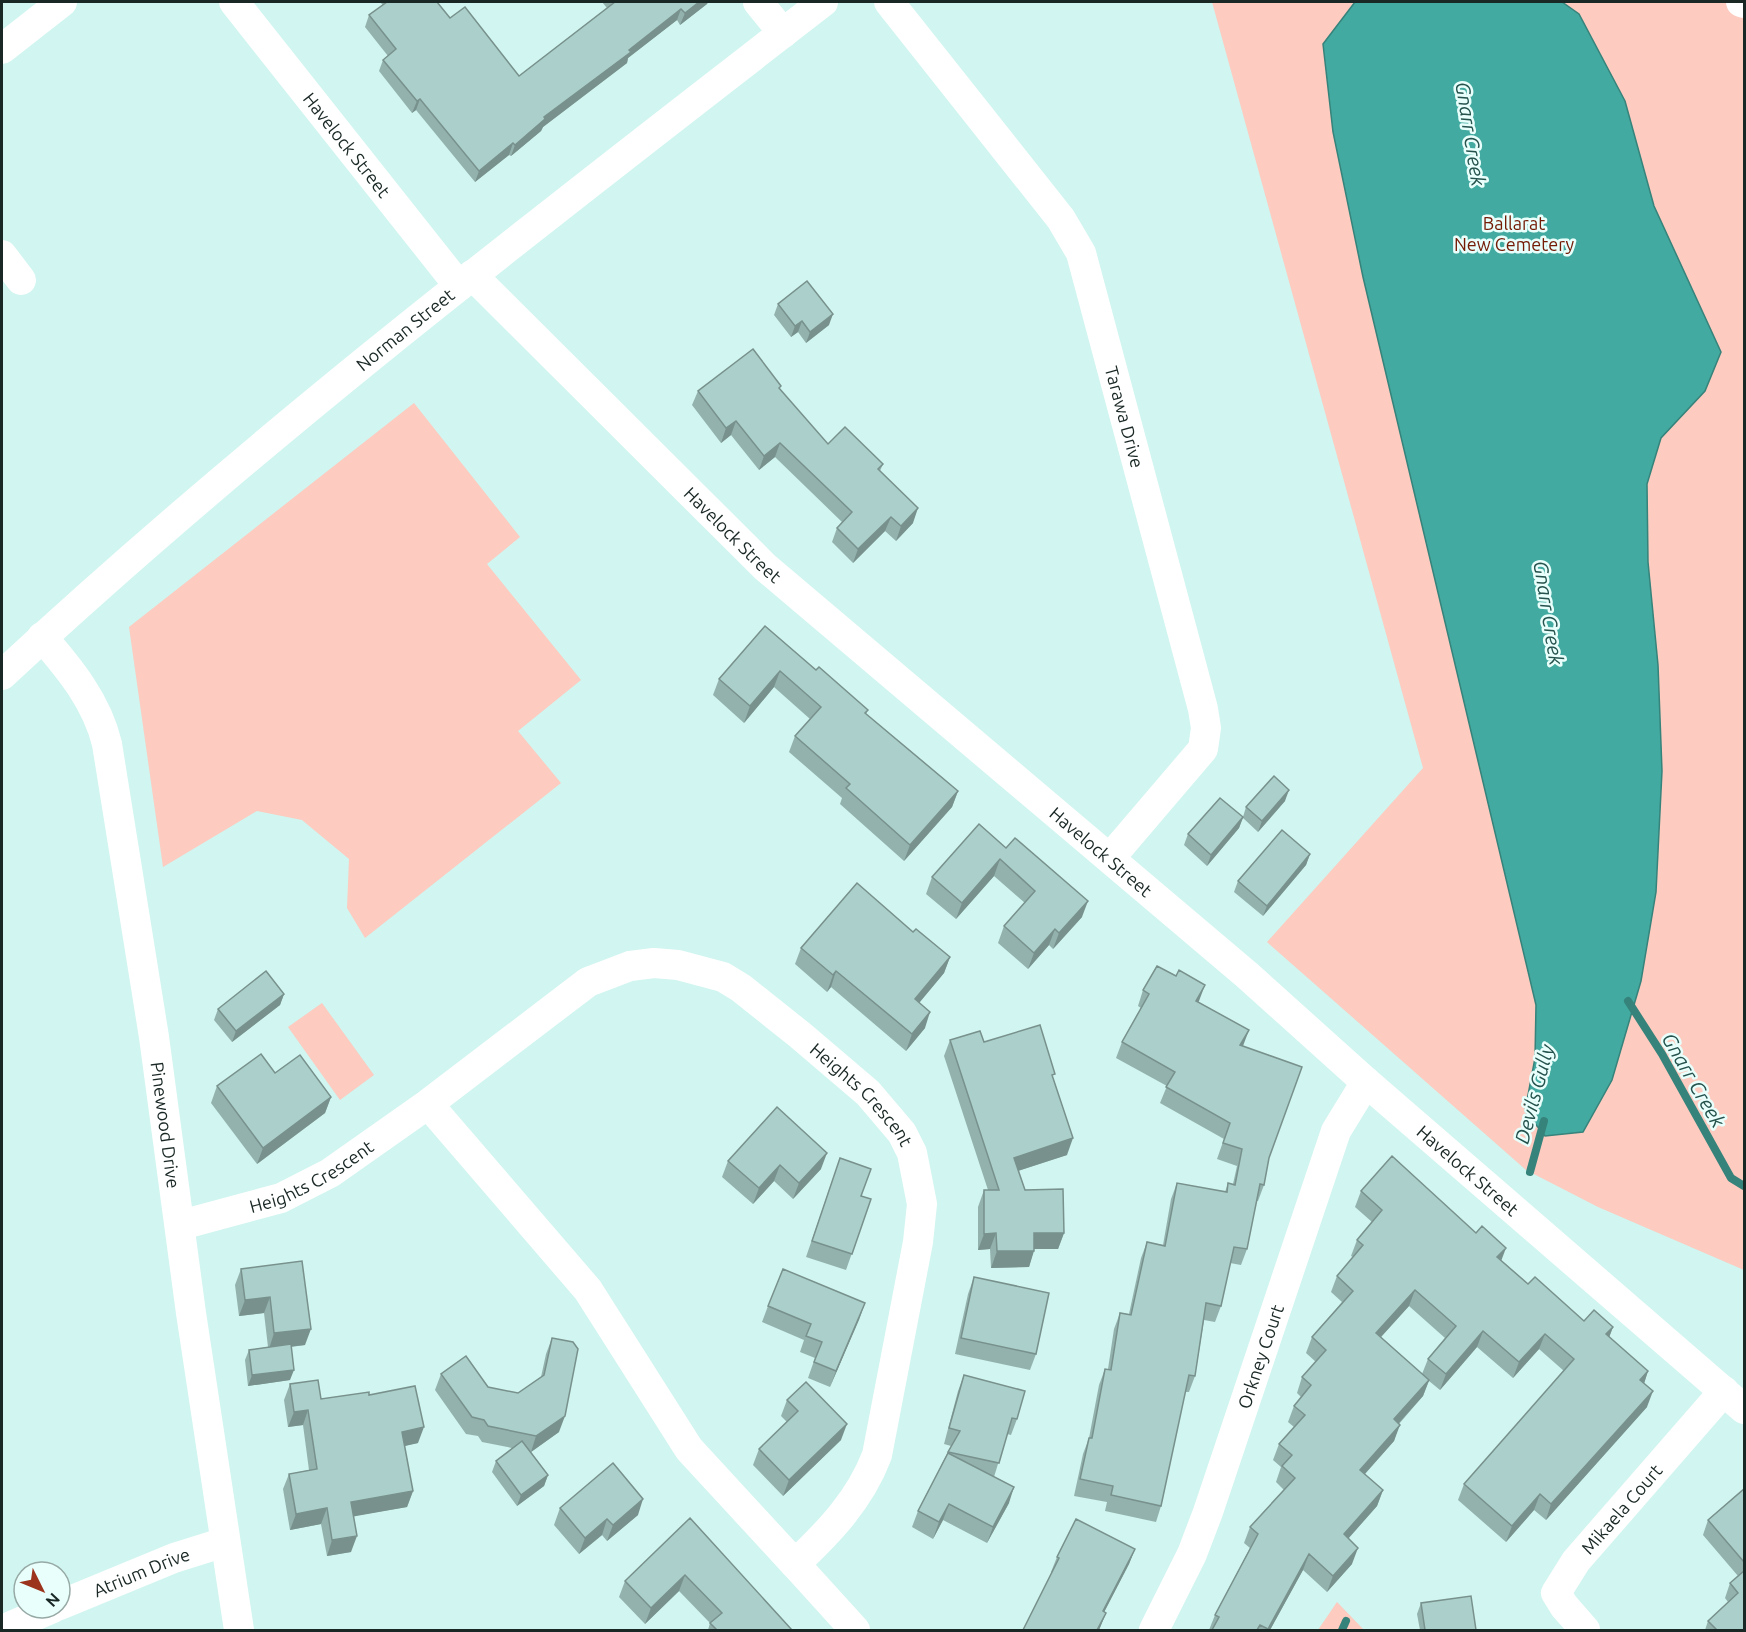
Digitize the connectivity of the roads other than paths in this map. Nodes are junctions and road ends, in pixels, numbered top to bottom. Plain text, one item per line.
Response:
1 (62, 2) edge
2 (234, 2) edge
3 (758, 2) edge
4 (823, 2) edge
5 (889, 2) edge
6 (783, 33) junction
7 (2, 49) edge
8 (2, 255) edge
9 (21, 280) dead end
10 (466, 281) junction
11 (22, 645) edge
12 (2, 675) edge
13 (1110, 858) junction
14 (1366, 1082) junction
15 (428, 1104) junction
16 (181, 1225) junction
17 (1734, 1400) edge
18 (225, 1542) junction
19 (795, 1564) junction
20 (72, 1600) edge
21 (25, 1620) edge
22 (2, 1630) edge
23 (239, 1630) edge
24 (855, 1630) edge
25 (1154, 1630) edge
26 (1585, 1630) edge

1 - 7 street
2 - 10 street, Havelock Street
3 - 6 street
4 - 6 street, Norman Street
5 - 13 street, Tarawa Drive
6 - 10 street, Norman Street
8 - 9 street
10 - 11 street, Norman Street
10 - 13 street, Havelock Street
11 - 12 street, Norman Street
11 - 16 street, Pinewood Drive
13 - 14 street, Havelock Street
14 - 17 street, Havelock Street
14 - 25 street, Orkney Court
15 - 16 street, Heights Crescent
15 - 19 street
15 - 19 street, Heights Crescent
16 - 18 street, Pinewood Drive
17 - 26 street, Mikaela Court
18 - 20 street, Atrium Drive
18 - 23 street, Pinewood Drive
19 - 24 street
21 - 22 street

